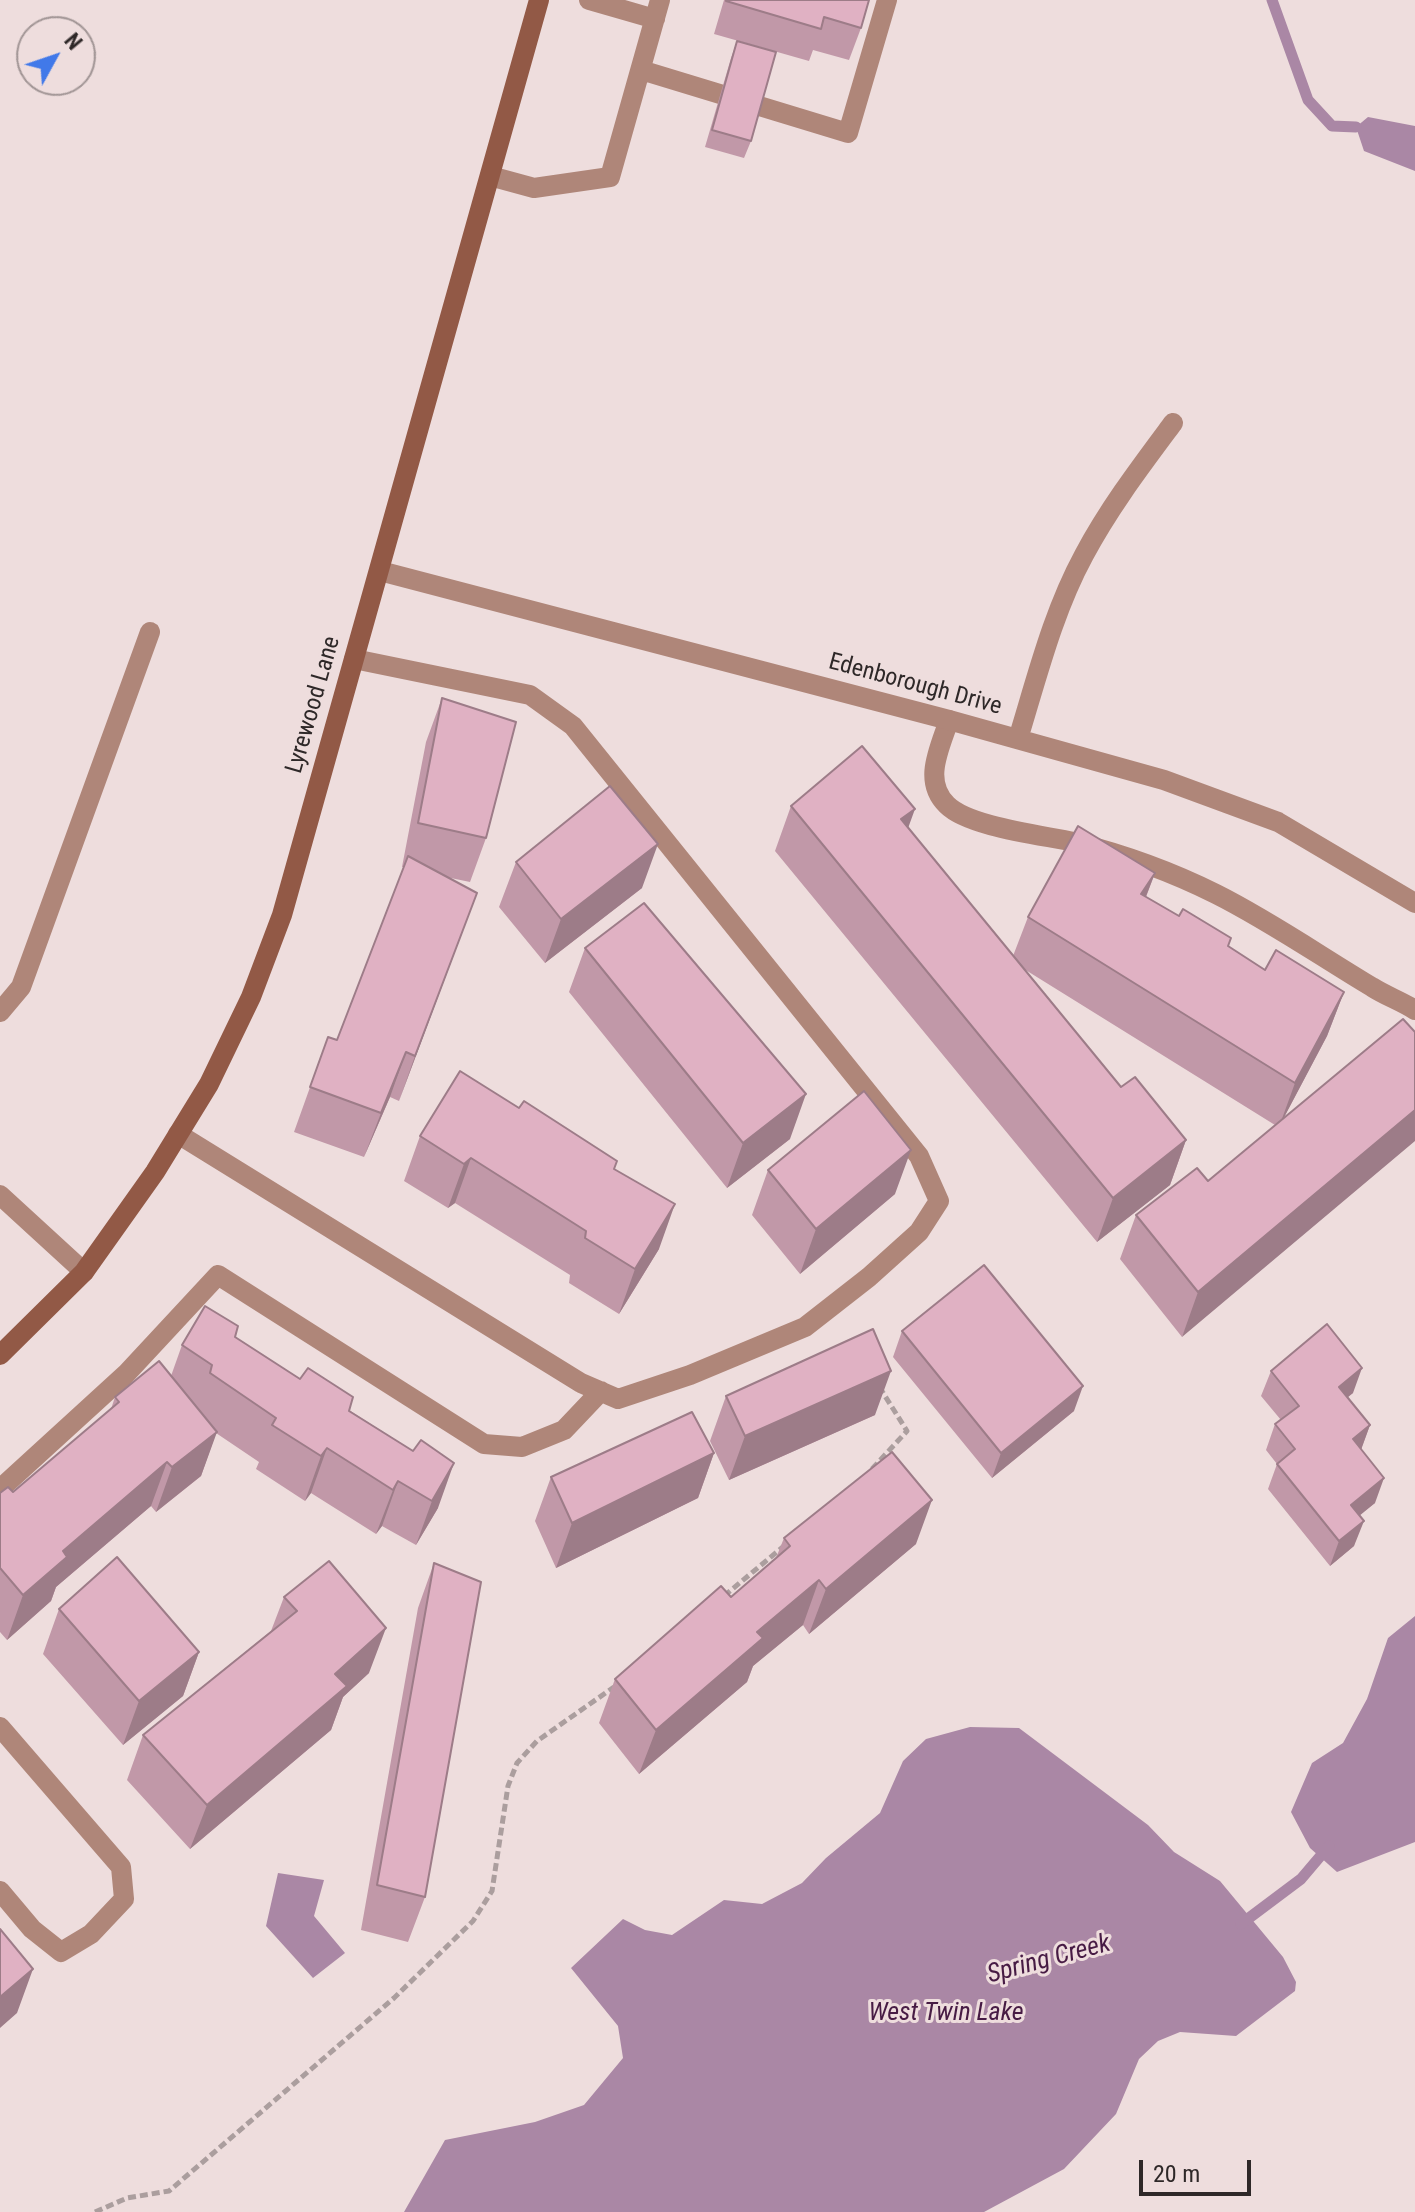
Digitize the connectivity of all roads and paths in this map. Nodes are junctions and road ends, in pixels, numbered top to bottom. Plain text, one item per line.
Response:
1 (537, 0) edge
2 (589, 0) edge
3 (887, 0) edge
4 (658, 10) edge
5 (641, 70) junction
6 (490, 176) junction
7 (1173, 423) dead end
8 (380, 571) junction
9 (150, 632) dead end
10 (354, 659) junction
11 (949, 720) junction
12 (1018, 739) junction
13 (1415, 903) edge
14 (1415, 1010) edge
15 (0, 1012) edge
16 (178, 1134) junction
17 (0, 1195) edge
18 (84, 1272) junction
19 (0, 1355) edge
20 (874, 1377) edge
21 (601, 1391) junction
22 (865, 1476) edge
23 (0, 1489) edge
24 (794, 1538) edge
25 (722, 1598) edge
26 (625, 1678) edge
27 (0, 1727) edge
28 (0, 1891) edge
29 (95, 2212) edge

1 - 6 street, Lyrewood Lane
2 - 4 street
3 - 5 street
4 - 5 street
5 - 6 street
6 - 8 street, Lyrewood Lane
7 - 12 street
8 - 10 street, Lyrewood Lane
8 - 11 street, Edenborough Drive
9 - 15 street
10 - 16 street, Lyrewood Lane
10 - 21 street
11 - 12 street, Edenborough Drive
11 - 14 street
12 - 13 street, Edenborough Drive
16 - 18 street, Lyrewood Lane
16 - 21 street
17 - 18 street
18 - 19 street, Lyrewood Lane
20 - 22 path
21 - 23 street
24 - 25 path
26 - 29 path
27 - 28 street

